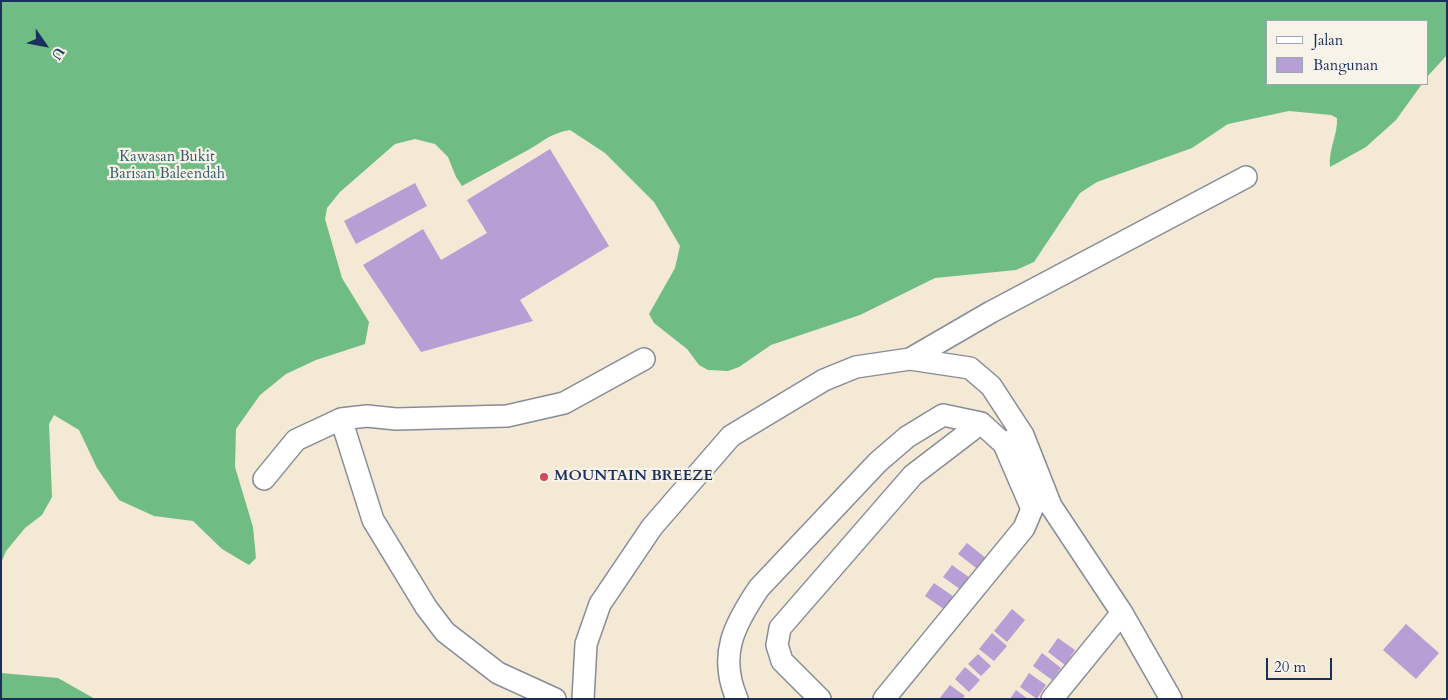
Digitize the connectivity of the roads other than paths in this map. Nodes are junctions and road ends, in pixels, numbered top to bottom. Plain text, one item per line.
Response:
1 (1246, 176) dead end
2 (644, 359) dead end
3 (910, 359) junction
4 (341, 419) junction
5 (981, 423) junction
6 (1014, 439) junction
7 (264, 479) dead end
8 (1122, 613) junction
9 (555, 699) edge
10 (583, 699) edge
11 (737, 699) edge
12 (820, 699) edge
13 (884, 699) edge
14 (1052, 699) edge
15 (1171, 699) edge

1 - 3 street
2 - 4 street
3 - 6 street
3 - 10 street
4 - 7 street
4 - 9 street
5 - 6 street
5 - 11 street
5 - 12 street
6 - 8 street
6 - 13 street
8 - 14 street
8 - 15 street

